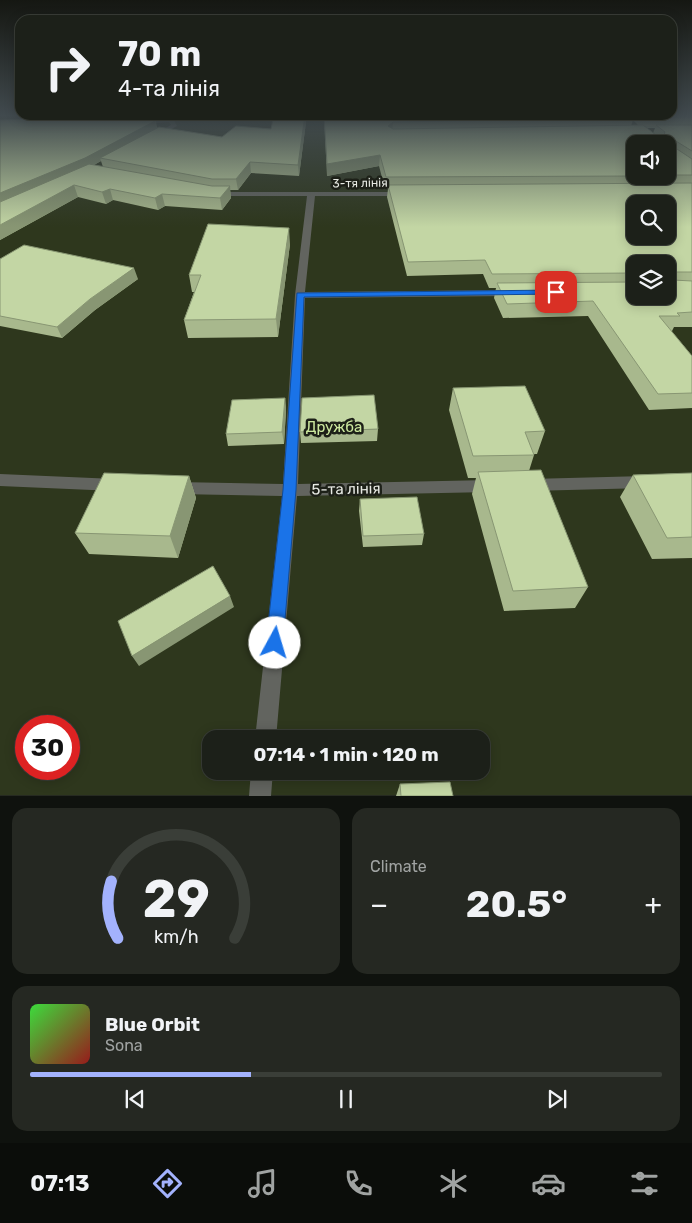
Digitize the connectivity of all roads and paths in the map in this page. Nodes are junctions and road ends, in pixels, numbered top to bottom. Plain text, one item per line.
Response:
1 (205, 193) edge
2 (409, 194) edge
3 (311, 195) junction
4 (517, 293) edge
5 (300, 295) junction
6 (0, 480) edge
7 (663, 482) edge
8 (126, 486) edge
9 (165, 488) edge
10 (290, 490) junction
11 (266, 730) edge
12 (261, 780) edge
13 (260, 796) edge

1 - 3 street, 3-тя лінія
2 - 3 street, 3-тя лінія
3 - 5 street
4 - 5 street
5 - 10 street
6 - 8 street
7 - 10 street, 5-та лінія
9 - 10 street, 5-та лінія
10 - 11 street
12 - 13 street

